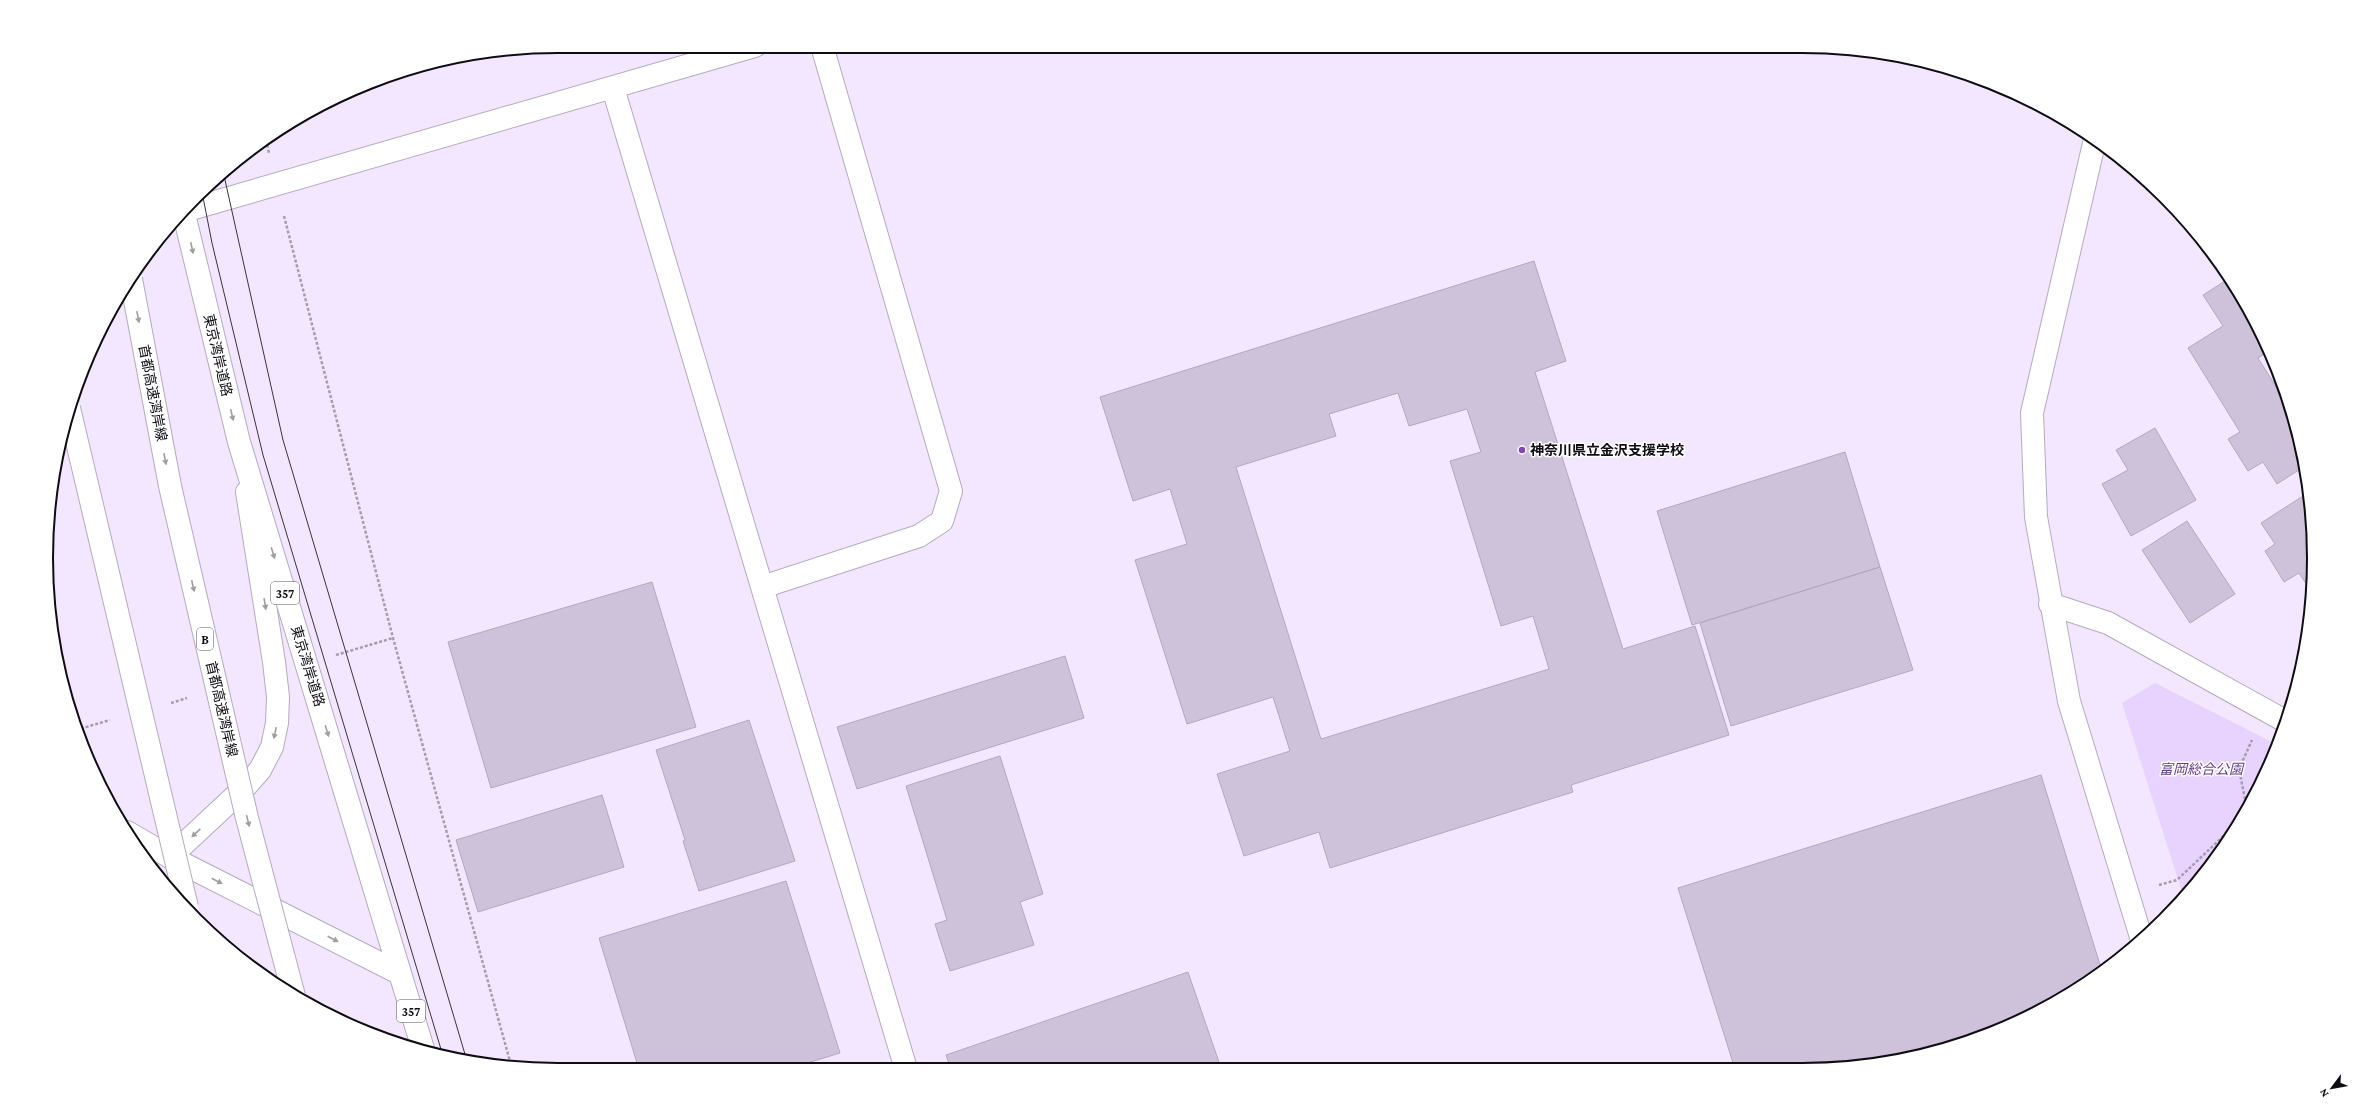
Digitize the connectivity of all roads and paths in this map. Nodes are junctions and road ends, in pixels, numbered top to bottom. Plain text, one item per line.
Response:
1 (731, 53) edge
2 (824, 53) edge
3 (613, 88) junction
4 (267, 145) edge
5 (2094, 146) edge
6 (276, 184) junction
7 (195, 208) edge
8 (185, 218) edge
9 (132, 286) edge
10 (72, 421) edge
11 (70, 427) edge
12 (239, 442) junction
13 (762, 587) junction
14 (2050, 604) junction
15 (2265, 711) junction
16 (2280, 719) edge
17 (2245, 799) edge
18 (2224, 835) edge
19 (137, 838) edge
20 (170, 857) junction
21 (179, 892) edge
22 (2127, 893) junction
23 (185, 898) edge
24 (2140, 933) edge
25 (399, 972) junction
26 (292, 987) edge
27 (421, 1044) edge
28 (510, 1061) edge
29 (904, 1063) edge

1 - 3 main road
2 - 13 main road
3 - 6 main road
3 - 13 main road
4 - 6 path
5 - 14 main road
6 - 7 main road
6 - 28 path
8 -> 12 main road, 東京湾岸道路 / 357
9 -> 26 main road, 首都高速湾岸線 / B, bridge
10 - 23 main road, bridge
11 - 20 main road
12 -> 20 main road
12 -> 25 main road, 東京湾岸道路 / 357
13 - 29 main road
14 - 15 main road
14 - 22 main road
15 - 16 main road
15 - 17 path
18 - 22 path
19 - 20 main road
20 - 21 main road
20 -> 25 main road
22 - 24 main road
25 - 27 main road, 東京湾岸道路 / 357

